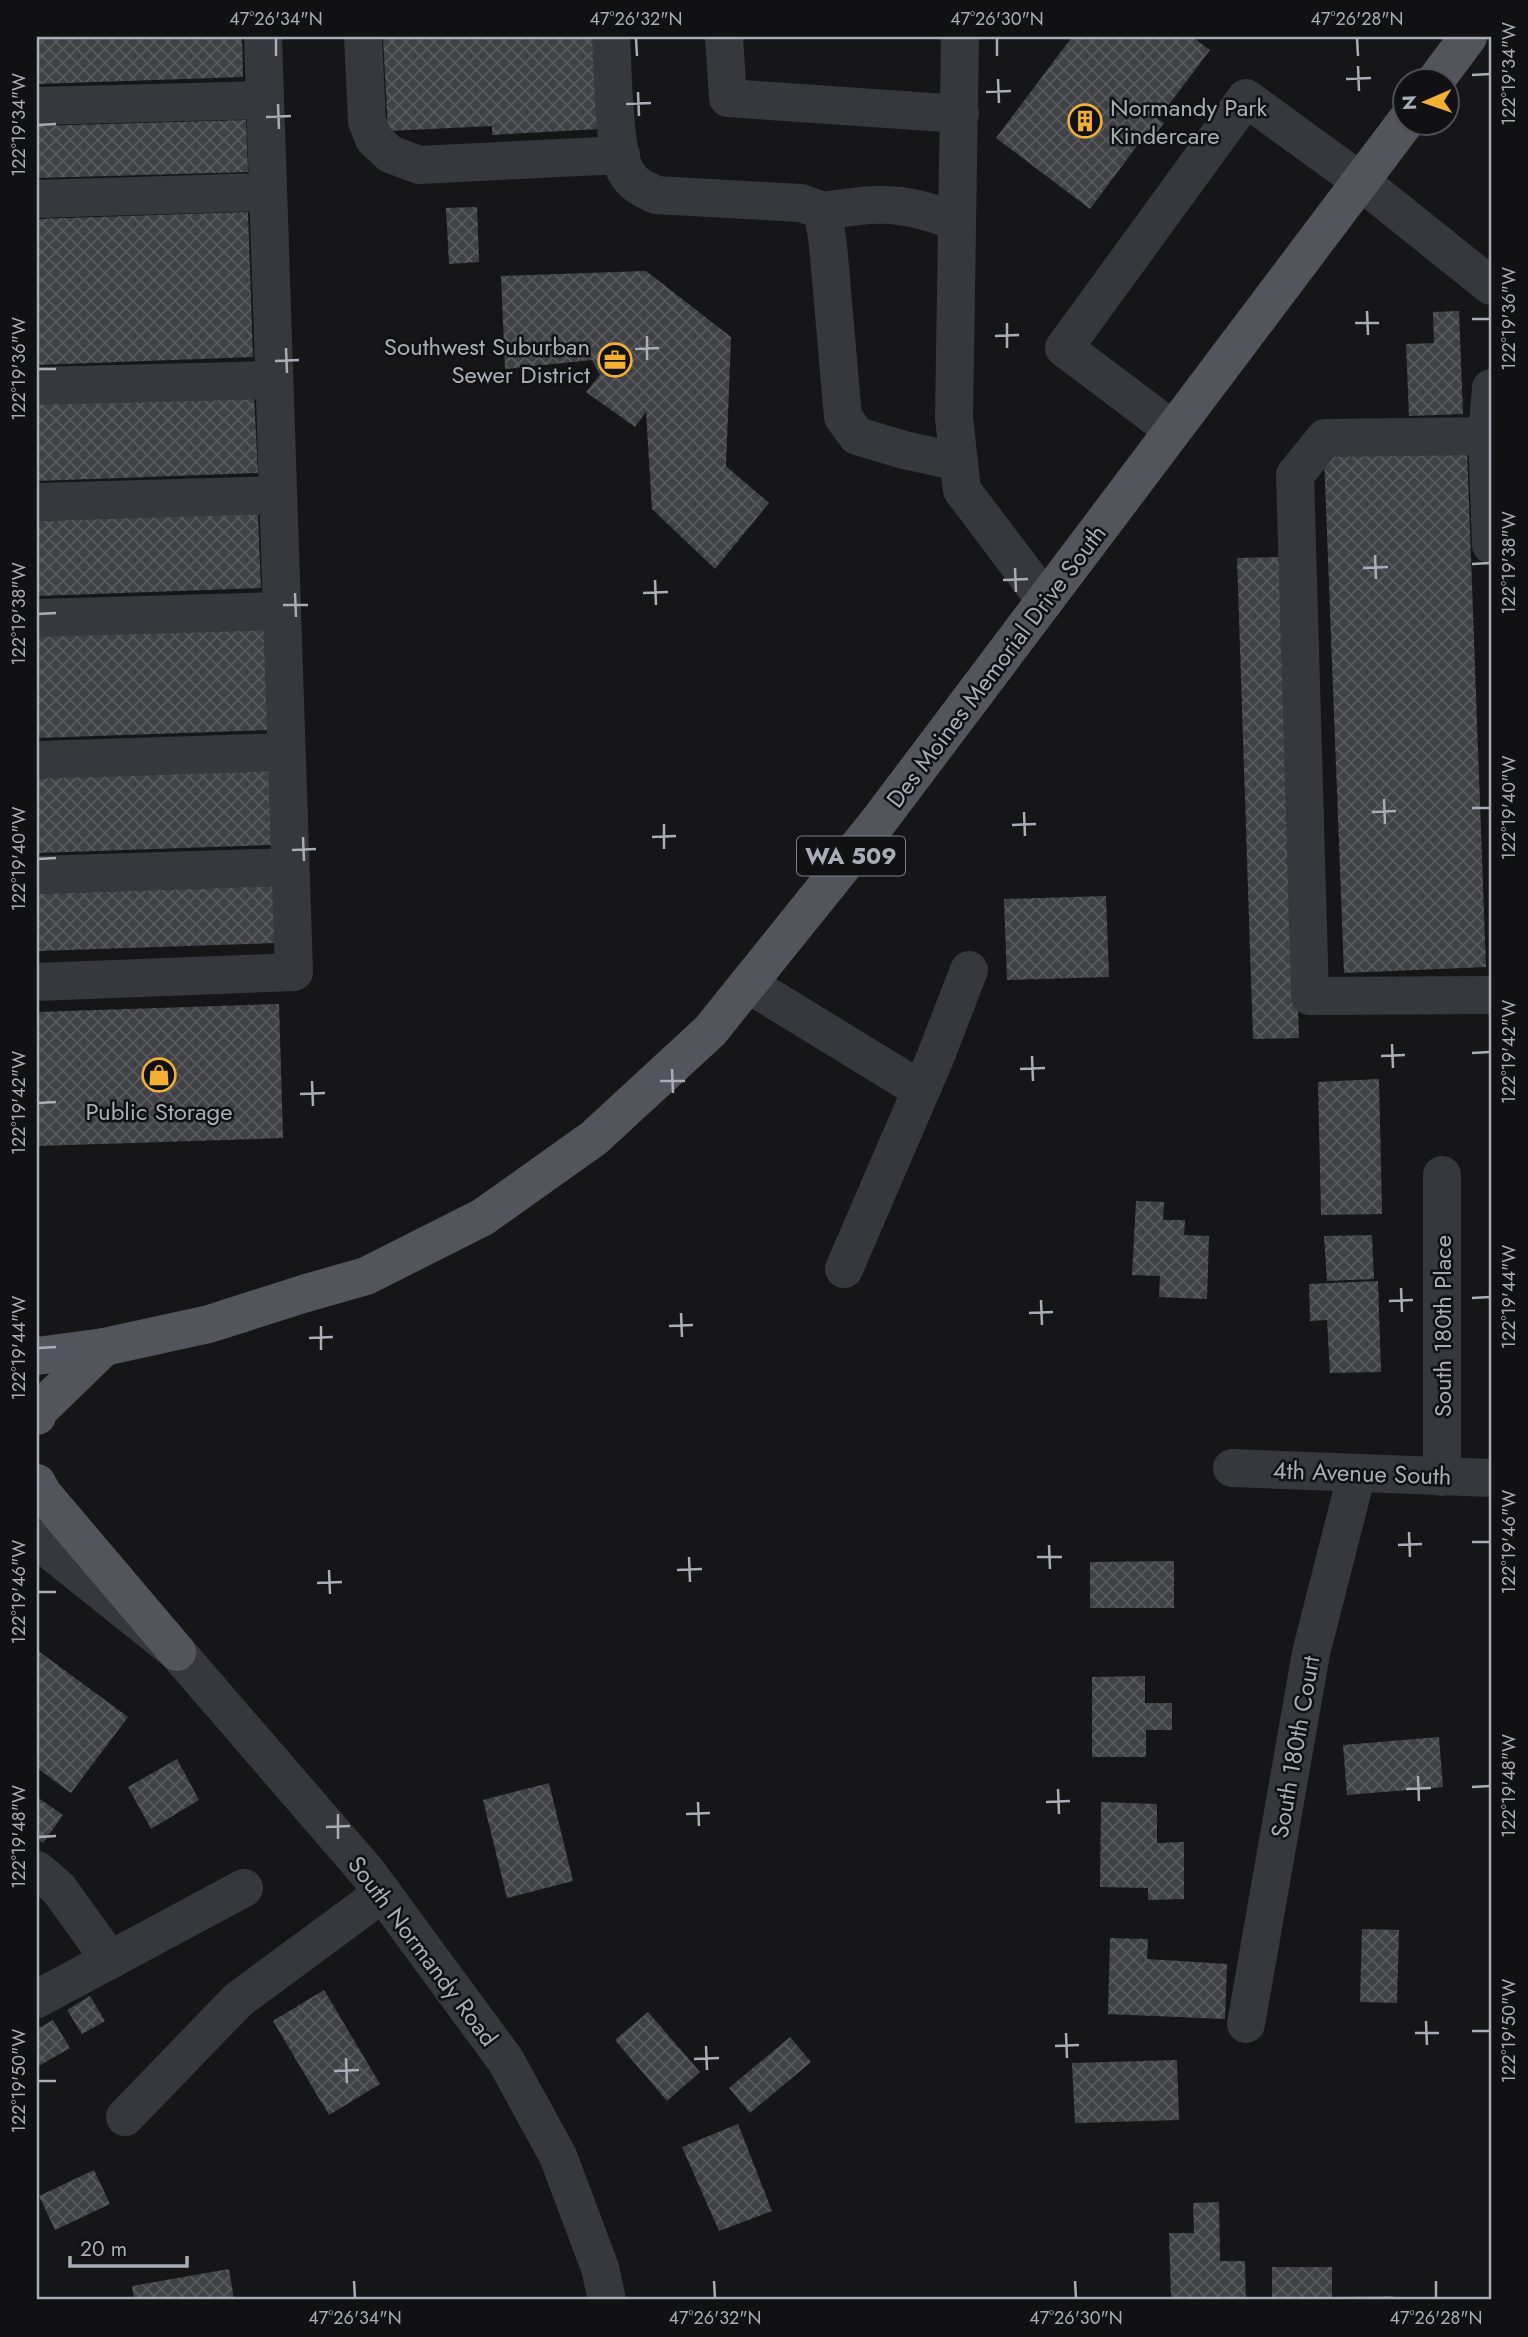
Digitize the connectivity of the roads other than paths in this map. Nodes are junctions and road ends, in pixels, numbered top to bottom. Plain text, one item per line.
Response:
1 (263, 37) edge
2 (363, 37) edge
3 (611, 37) edge
4 (724, 37) edge
5 (960, 37) edge
6 (1468, 37) edge
7 (1446, 66) edge
8 (265, 100) junction
9 (37, 106) edge
10 (960, 114) junction
11 (1394, 136) edge
12 (621, 155) junction
13 (1360, 181) junction
14 (268, 191) junction
15 (37, 199) edge
16 (823, 211) junction
17 (957, 222) junction
18 (1491, 286) edge
19 (274, 380) junction
20 (37, 386) edge
21 (1491, 388) edge
22 (1173, 430) junction
23 (1487, 436) junction
24 (959, 462) junction
25 (278, 495) junction
26 (37, 502) edge
27 (1491, 545) edge
28 (1045, 600) junction
29 (282, 611) junction
30 (37, 618) edge
31 (286, 752) junction
32 (37, 760) edge
33 (290, 867) junction
34 (37, 875) edge
35 (969, 970) dead end
36 (37, 982) edge
37 (748, 984) junction
38 (1491, 995) edge
39 (921, 1090) junction
40 (1442, 1175) dead end
41 (844, 1269) dead end
42 (104, 1347) junction
43 (37, 1356) edge
44 (37, 1416) edge
45 (1232, 1468) dead end
46 (1357, 1473) junction
47 (1442, 1477) junction
48 (1491, 1478) edge
49 (37, 1483) edge
50 (37, 1540) edge
51 (177, 1652) junction
52 (37, 1870) edge
53 (244, 1888) dead end
54 (383, 1893) junction
55 (110, 1960) junction
56 (37, 1999) edge
57 (1246, 2024) dead end
58 (125, 2116) dead end
59 (607, 2300) edge

1 - 8 street
2 - 12 street
3 - 12 street
4 - 10 street
5 - 10 street
6 - 7 main road
8 - 9 street
8 - 14 street
10 - 17 street
11 - 13 main road, Des Moines Memorial Drive South / WA 509
12 - 16 street
13 - 18 street
13 - 22 main road, Des Moines Memorial Drive South / WA 509
13 - 22 street
14 - 15 street
14 - 19 street
16 - 17 street
16 - 24 street
17 - 24 street
19 - 20 street
19 - 25 street
21 - 23 street
22 - 28 main road, Des Moines Memorial Drive South / WA 509
23 - 27 street
23 - 38 street
24 - 28 street
25 - 26 street
25 - 29 street
28 - 37 main road, Des Moines Memorial Drive South / WA 509
29 - 30 street
29 - 31 street
31 - 32 street
31 - 33 street
33 - 34 street
33 - 36 street
35 - 39 street
37 - 39 street
37 - 42 main road, Des Moines Memorial Drive South / WA 509
39 - 41 street
40 - 47 street, South 180th Place
42 - 43 main road, Des Moines Memorial Drive South / WA 509
42 - 44 main road
45 - 46 street, 4th Avenue South
46 - 47 street, 4th Avenue South
46 - 57 street, South 180th Court
47 - 48 street, 4th Avenue South
49 - 51 main road
50 - 51 street, South Normandy Road
51 - 54 street, South Normandy Road
52 - 55 street
53 - 55 street
54 - 58 street
54 - 59 street, South Normandy Road
55 - 56 street

